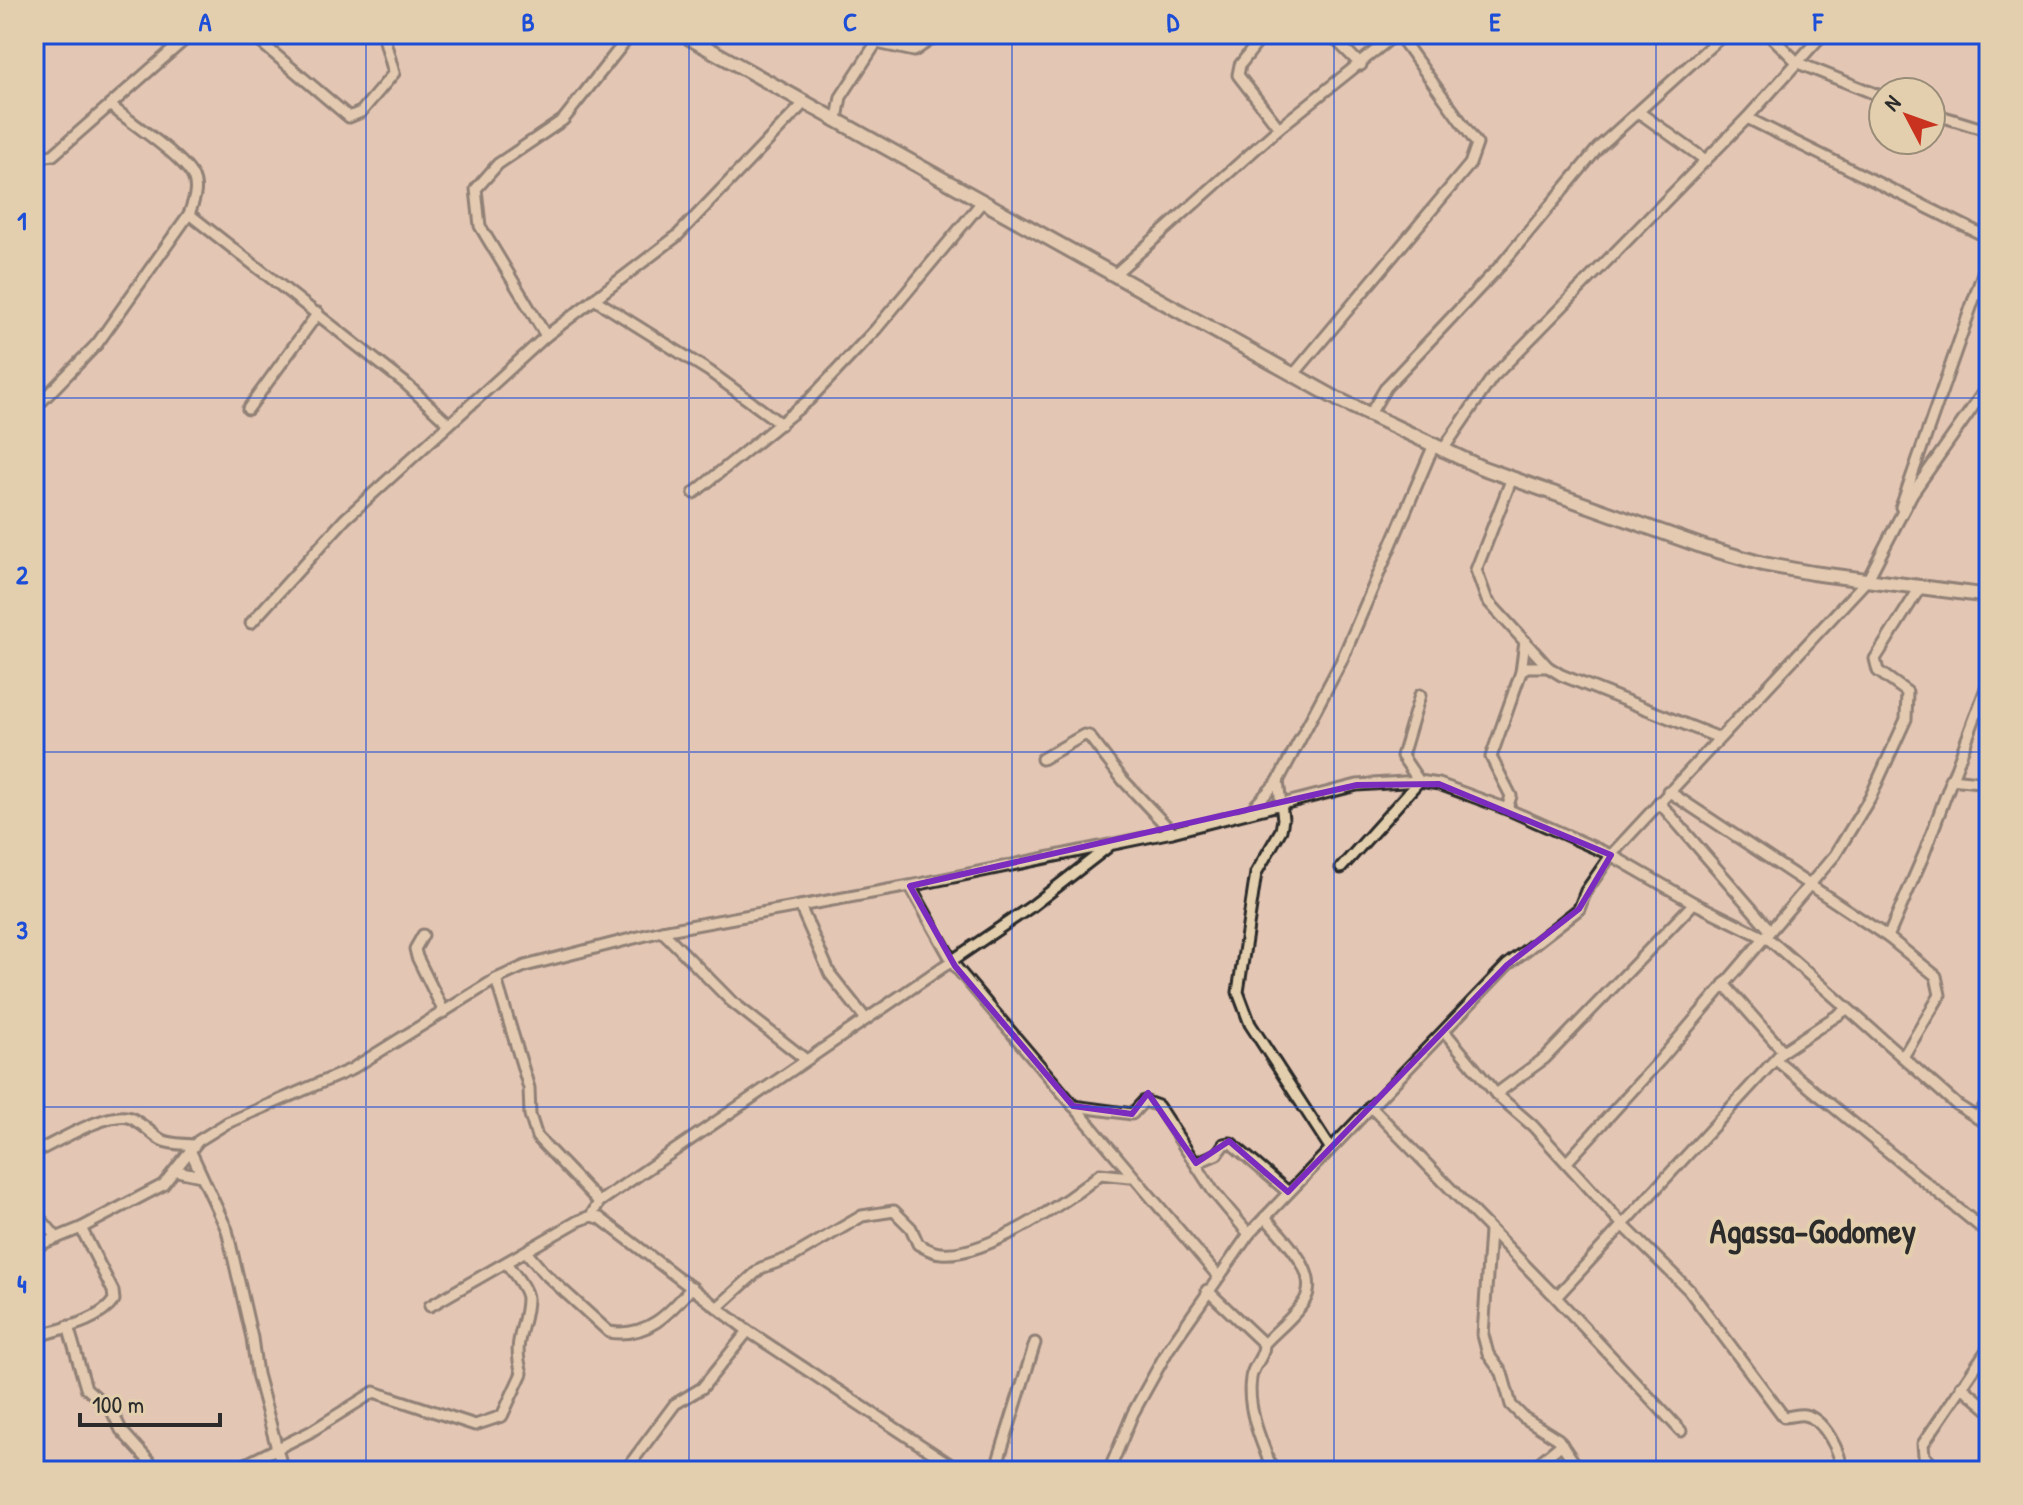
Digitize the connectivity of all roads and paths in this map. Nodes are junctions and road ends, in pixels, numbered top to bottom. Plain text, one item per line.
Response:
1 (191, 34) edge
2 (251, 34) edge
3 (383, 34) edge
4 (631, 34) edge
5 (682, 34) edge
6 (939, 34) edge
7 (1264, 34) edge
8 (1330, 34) edge
9 (1397, 34) edge
10 (1724, 34) edge
11 (1769, 34) edge
12 (1823, 34) edge
13 (880, 38) edge
14 (1798, 63) junction
15 (1361, 65) junction
16 (1867, 91) edge
17 (805, 102) junction
18 (111, 106) junction
19 (1640, 113) junction
20 (1747, 118) junction
21 (1947, 118) edge
22 (837, 119) junction
23 (1279, 128) junction
24 (1989, 131) edge
25 (34, 158) edge
26 (1704, 159) junction
27 (982, 202) junction
28 (189, 214) junction
29 (1989, 238) edge
30 (1989, 256) edge
31 (1115, 274) junction
32 (594, 299) junction
33 (318, 313) junction
34 (546, 336) junction
35 (1294, 374) junction
36 (1989, 384) edge
37 (34, 409) edge
38 (248, 409) dead end
39 (1370, 414) junction
40 (448, 423) junction
41 (781, 424) junction
42 (1438, 449) junction
43 (1512, 478) junction
44 (694, 493) dead end
45 (1899, 518) junction
46 (1868, 579) junction
47 (1921, 586) junction
48 (1989, 596) edge
49 (251, 623) dead end
50 (1525, 641) junction
51 (1548, 667) junction
52 (1521, 672) junction
53 (1989, 680) edge
54 (1420, 695) dead end
55 (1717, 737) junction
56 (1042, 759) dead end
57 (1950, 779) junction
58 (1278, 781) junction
59 (1419, 781) junction
60 (1989, 783) edge
61 (1668, 791) junction
62 (1659, 802) junction
63 (1281, 803) junction
64 (1507, 809) junction
65 (1251, 811) junction
66 (1172, 832) junction
67 (1111, 845) junction
68 (1611, 855) junction
69 (1341, 868) dead end
70 (910, 886) junction
71 (1811, 886) junction
72 (1694, 903) junction
73 (800, 906) junction
74 (662, 931) junction
75 (1766, 933) junction
76 (423, 935) dead end
77 (1888, 937) junction
78 (951, 959) junction
79 (496, 979) junction
80 (1724, 984) junction
81 (1847, 1009) junction
82 (444, 1012) junction
83 (865, 1018) junction
84 (1444, 1031) junction
85 (1783, 1051) junction
86 (1903, 1057) junction
87 (805, 1059) junction
88 (1776, 1060) junction
89 (1496, 1094) junction
90 (1989, 1099) edge
91 (1073, 1106) junction
92 (1370, 1106) junction
93 (1977, 1118) junction
94 (1989, 1125) edge
95 (1329, 1146) junction
96 (192, 1148) junction
97 (34, 1153) edge
98 (1567, 1162) junction
99 (1196, 1163) junction
100 (177, 1171) junction
101 (201, 1176) junction
102 (1130, 1177) junction
103 (1288, 1192) junction
104 (599, 1202) junction
105 (34, 1211) edge
106 (591, 1216) junction
107 (1265, 1217) junction
108 (1622, 1224) junction
109 (81, 1228) junction
110 (1490, 1231) junction
111 (1249, 1234) junction
112 (1989, 1234) edge
113 (57, 1238) junction
114 (34, 1247) edge
115 (527, 1253) junction
116 (507, 1264) junction
117 (1218, 1276) junction
118 (692, 1287) junction
119 (1207, 1290) junction
120 (1551, 1292) junction
121 (430, 1306) dead end
122 (719, 1306) junction
123 (68, 1326) junction
124 (748, 1331) junction
125 (34, 1337) edge
126 (1035, 1343) dead end
127 (1264, 1344) junction
128 (1989, 1347) edge
129 (1961, 1386) junction
130 (1989, 1410) edge
131 (1681, 1431) dead end
132 (1562, 1444) junction
133 (276, 1450) junction
134 (944, 1461) junction
135 (158, 1471) edge
136 (232, 1471) edge
137 (283, 1471) edge
138 (625, 1471) edge
139 (938, 1471) edge
140 (960, 1471) edge
141 (995, 1471) edge
142 (1109, 1471) edge
143 (1273, 1471) edge
144 (1529, 1471) edge
145 (1580, 1471) edge
146 (1842, 1471) edge
147 (1939, 1471) edge

1 - 18 street
2 - 3 street
4 - 34 street
5 - 17 main road
6 - 13 street
7 - 23 street
8 - 15 street
9 - 15 street
9 - 35 street
10 - 19 street
11 - 14 street
12 - 14 street
13 - 22 street
14 - 16 street
14 - 20 street
15 - 23 street
17 - 22 main road
17 - 32 street
18 - 25 street
18 - 28 street
19 - 26 street
19 - 39 street
20 - 26 street
20 - 29 street
21 - 24 street
22 - 27 main road
23 - 31 street
26 - 42 street
27 - 31 main road
27 - 41 street
28 - 33 street
28 - 37 street
30 - 45 street
31 - 35 main road
32 - 34 street
32 - 41 street
33 - 38 street
33 - 40 street
34 - 40 street
35 - 39 main road
36 - 45 street
39 - 42 main road
40 - 49 street
41 - 44 street
42 - 43 main road
42 - 58 street
43 - 46 main road
43 - 50 street
45 - 46 street
46 - 47 main road
46 - 55 street
47 - 48 main road
47 - 71 street
50 - 51 street
50 - 52 street
51 - 52 street
51 - 55 street
52 - 64 street
53 - 57 street
54 - 59 street
55 - 61 street
56 - 66 street
57 - 60 street
57 - 77 street
58 - 63 street
58 - 65 street
59 - 63 street
59 - 64 street
59 - 69 street
61 - 62 street
61 - 71 street
62 - 68 street
62 - 75 street
63 - 65 street
63 - 95 street
64 - 68 street
65 - 66 street
66 - 67 street
67 - 70 street
67 - 78 street
68 - 72 street
68 - 84 street
70 - 73 street
70 - 78 street
71 - 75 street
71 - 77 street
72 - 75 street
72 - 89 street
73 - 74 street
73 - 83 street
74 - 79 street
74 - 87 street
75 - 80 street
75 - 81 street
76 - 82 street
77 - 86 street
78 - 83 street
78 - 91 street
79 - 82 street
79 - 104 street
80 - 85 street
80 - 98 street
81 - 85 street
81 - 86 street
82 - 96 street
83 - 87 street
84 - 89 street
84 - 92 street
85 - 88 street
86 - 93 street
87 - 104 street
88 - 108 street
88 - 112 street
89 - 98 street
90 - 93 street
91 - 99 street
91 - 102 street
92 - 95 street
92 - 110 street
93 - 94 street
95 - 103 street
96 - 97 street
96 - 100 street
96 - 101 street
98 - 108 street
99 - 103 street
99 - 111 street
100 - 101 street
100 - 109 street
101 - 133 street
102 - 117 street
102 - 122 street
103 - 107 street
104 - 106 street
105 - 113 street
106 - 115 street
106 - 118 street
107 - 111 street
107 - 127 street
108 - 120 street
108 - 146 street
109 - 113 street
109 - 123 street
110 - 120 street
110 - 132 street
111 - 117 street
113 - 114 street
115 - 116 street
115 - 118 street
116 - 121 street
116 - 133 street
117 - 119 street
118 - 122 street
119 - 127 street
119 - 142 street
120 - 131 street
122 - 124 street
123 - 125 street
123 - 135 street
124 - 134 street
124 - 138 street
126 - 141 street
127 - 143 street
128 - 129 street
129 - 130 street
129 - 147 street
132 - 144 street
132 - 145 street
133 - 136 street
133 - 137 street
134 - 139 street
134 - 140 street

